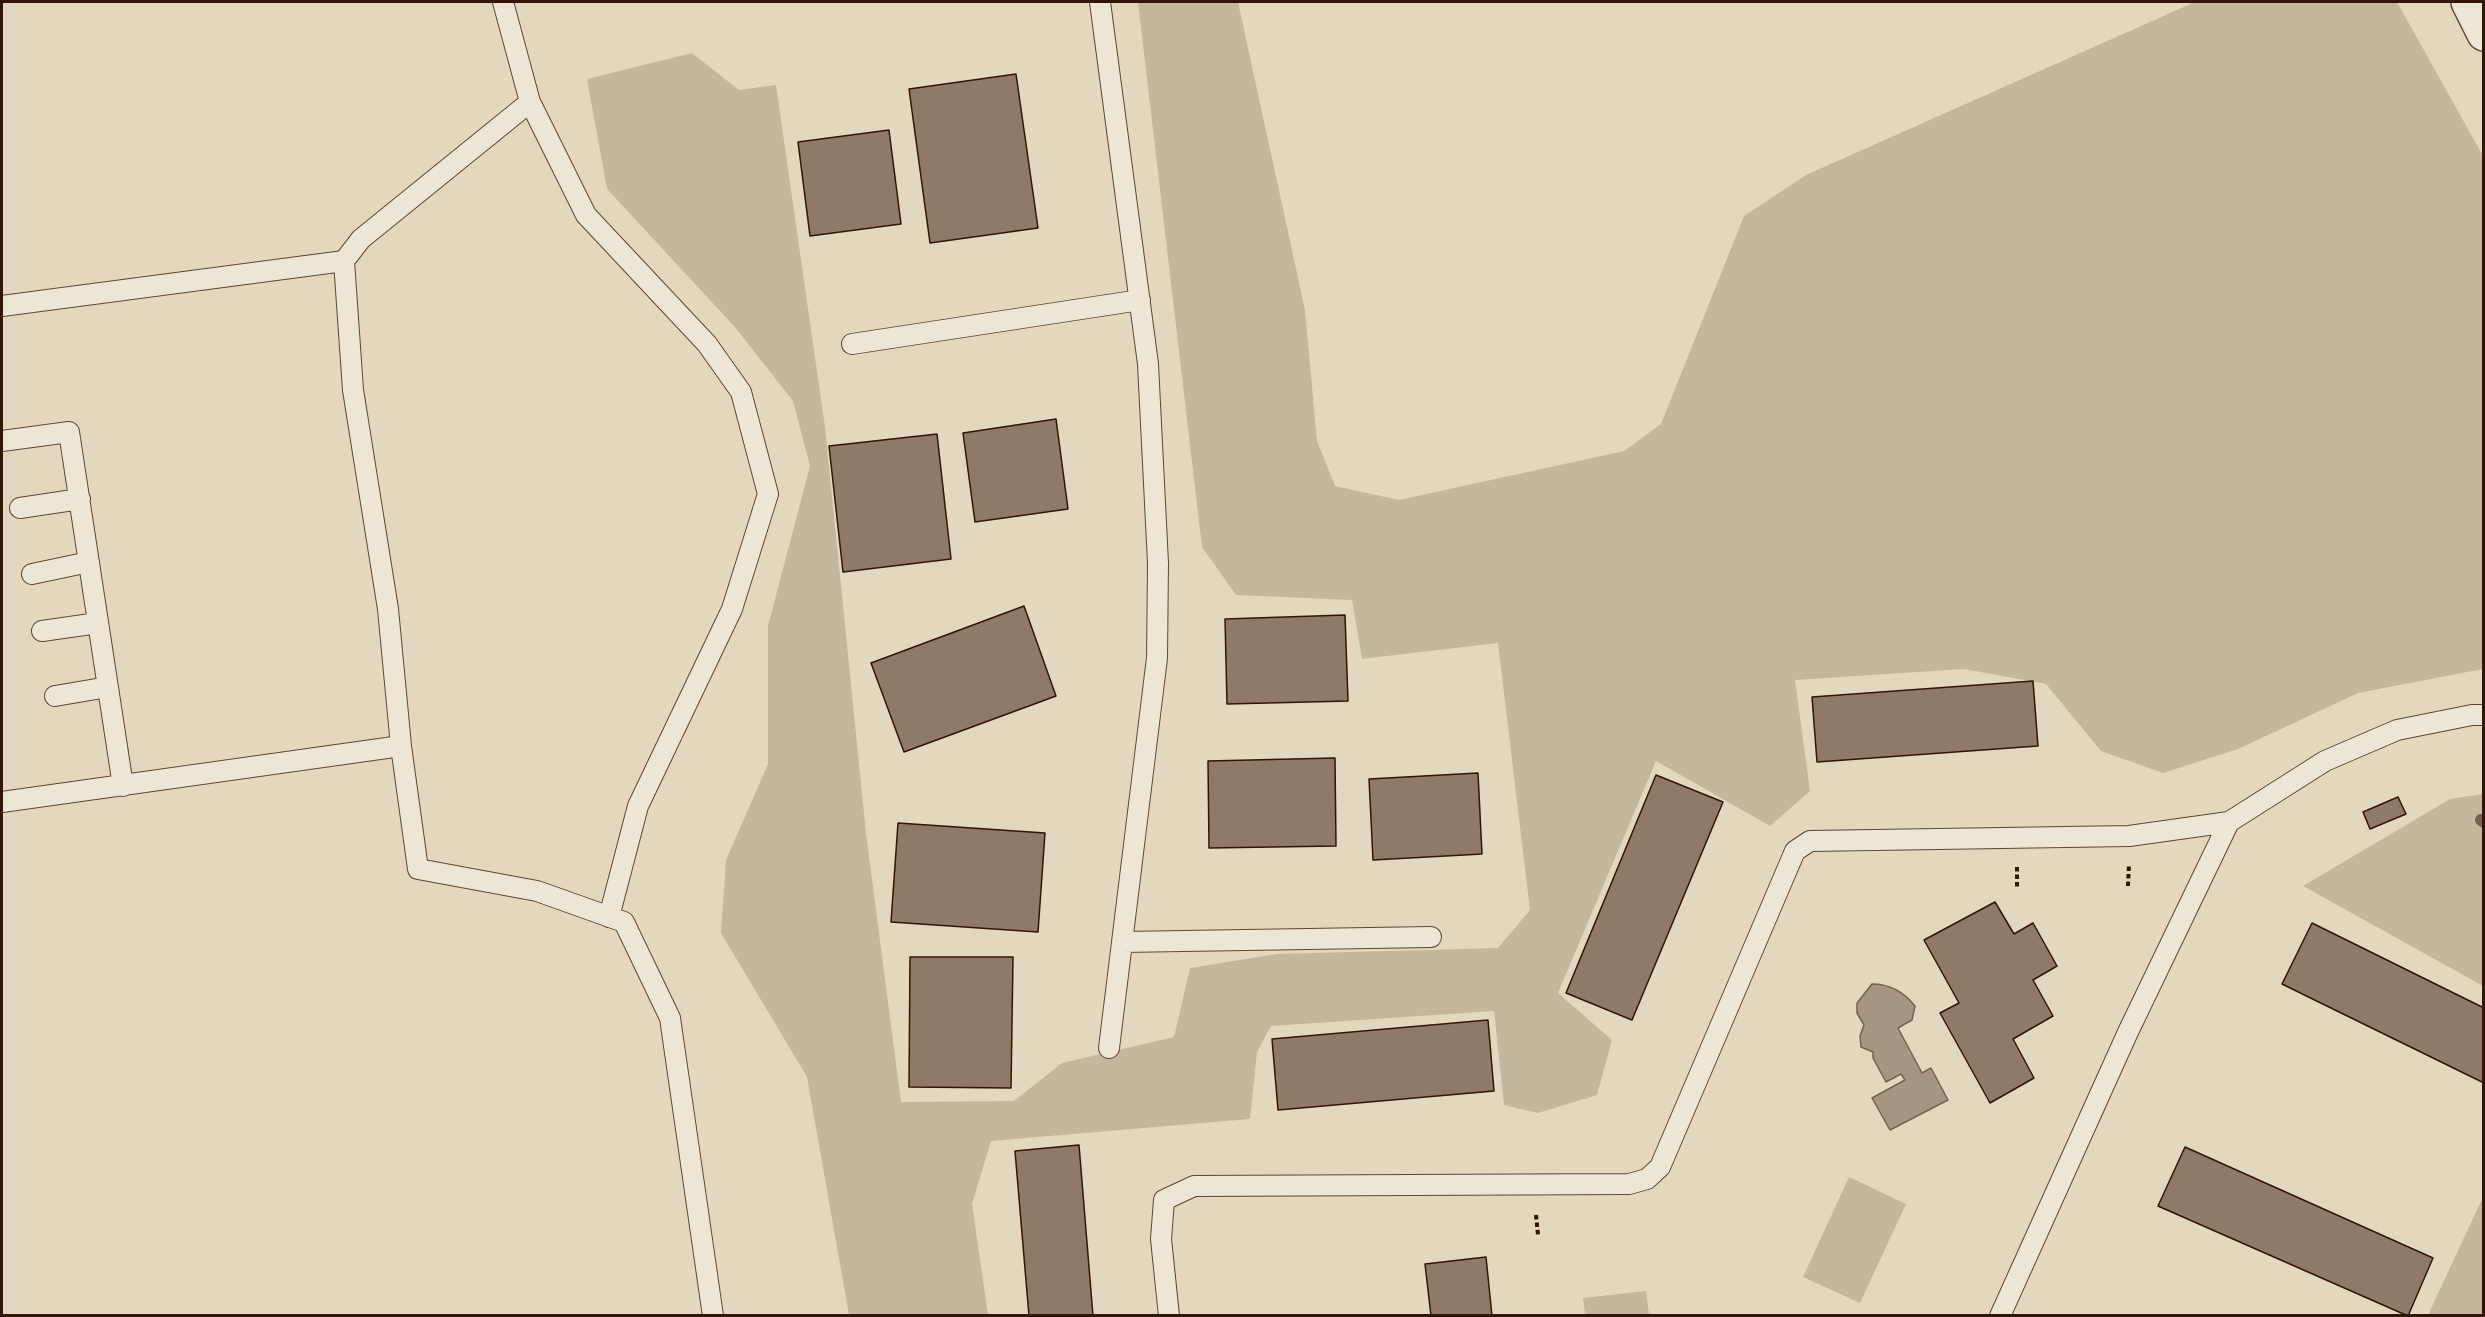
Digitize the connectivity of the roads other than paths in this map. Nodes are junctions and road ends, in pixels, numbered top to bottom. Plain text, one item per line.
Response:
1 (503, 2) edge
2 (1100, 2) edge
3 (2468, 2) edge
4 (2484, 34) edge
5 (530, 102) junction
6 (344, 261) junction
7 (1140, 300) junction
8 (2, 306) edge
9 (852, 344) dead end
10 (2, 441) edge
11 (80, 499) junction
12 (20, 508) dead end
13 (89, 562) junction
14 (32, 574) dead end
15 (98, 623) junction
16 (42, 631) dead end
17 (108, 687) junction
18 (55, 696) dead end
19 (2484, 715) edge
20 (401, 746) junction
21 (123, 786) junction
22 (2, 802) edge
23 (2229, 822) junction
24 (609, 917) junction
25 (1431, 937) dead end
26 (1122, 942) junction
27 (1108, 1048) dead end
28 (713, 1316) edge
29 (1169, 1316) edge
30 (2000, 1316) edge

1 - 5 lane
2 - 7 lane
3 - 4 street
5 - 6 lane
5 - 24 lane
6 - 8 lane
6 - 20 lane
7 - 9 lane
7 - 26 lane
10 - 11 lane
11 - 12 lane
11 - 13 lane
13 - 14 lane
13 - 15 lane
15 - 16 lane
15 - 17 lane
17 - 18 lane
17 - 21 lane
19 - 23 lane
20 - 21 lane
20 - 24 lane
21 - 22 lane
23 - 29 lane
23 - 30 lane
24 - 28 lane
25 - 26 lane
26 - 27 lane

